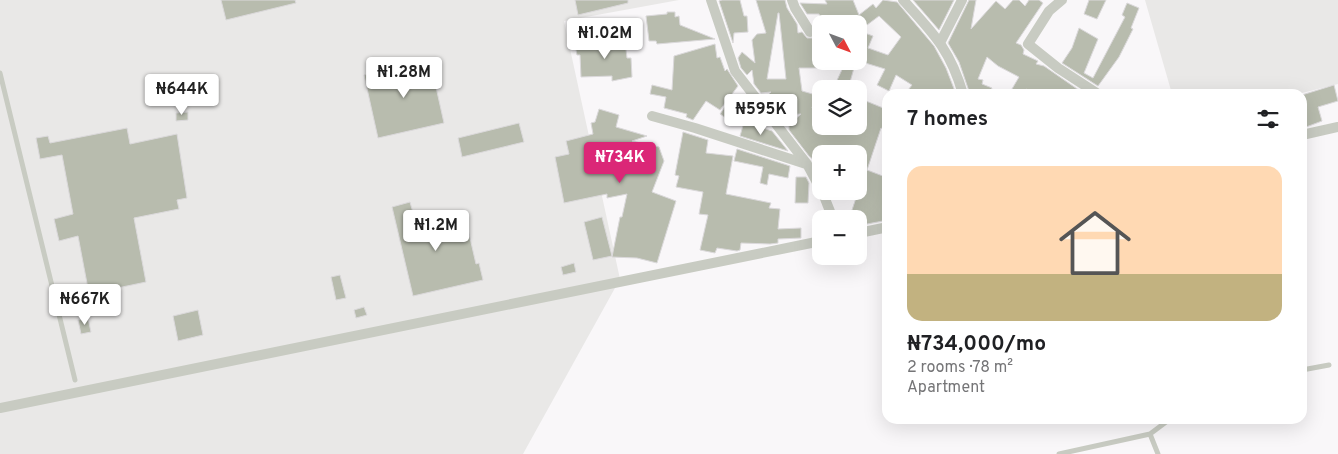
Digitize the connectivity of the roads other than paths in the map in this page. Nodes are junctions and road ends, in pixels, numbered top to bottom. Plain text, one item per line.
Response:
1 (711, 0) edge
2 (792, 0) edge
3 (903, 0) edge
4 (962, 0) edge
5 (1062, 0) edge
6 (810, 32) dead end
7 (941, 42) junction
8 (0, 73) edge
9 (961, 89) edge
10 (1090, 89) edge
11 (652, 116) dead end
12 (1338, 127) edge
13 (1307, 134) edge
14 (807, 164) junction
15 (812, 173) edge
16 (882, 228) edge
17 (867, 231) edge
18 (812, 243) edge
19 (1329, 366) dead end
20 (1307, 369) edge
21 (75, 380) dead end
22 (0, 408) edge
23 (1163, 424) edge
24 (1150, 434) junction
25 (1060, 454) edge
26 (1158, 454) edge

1 - 14 street
2 - 6 street
3 - 7 street
4 - 7 street
5 - 10 street
7 - 9 street
8 - 21 lane
11 - 14 street
12 - 13 street
14 - 15 street
16 - 17 street
18 - 22 street
19 - 20 lane
23 - 24 lane
24 - 25 lane
24 - 26 lane

